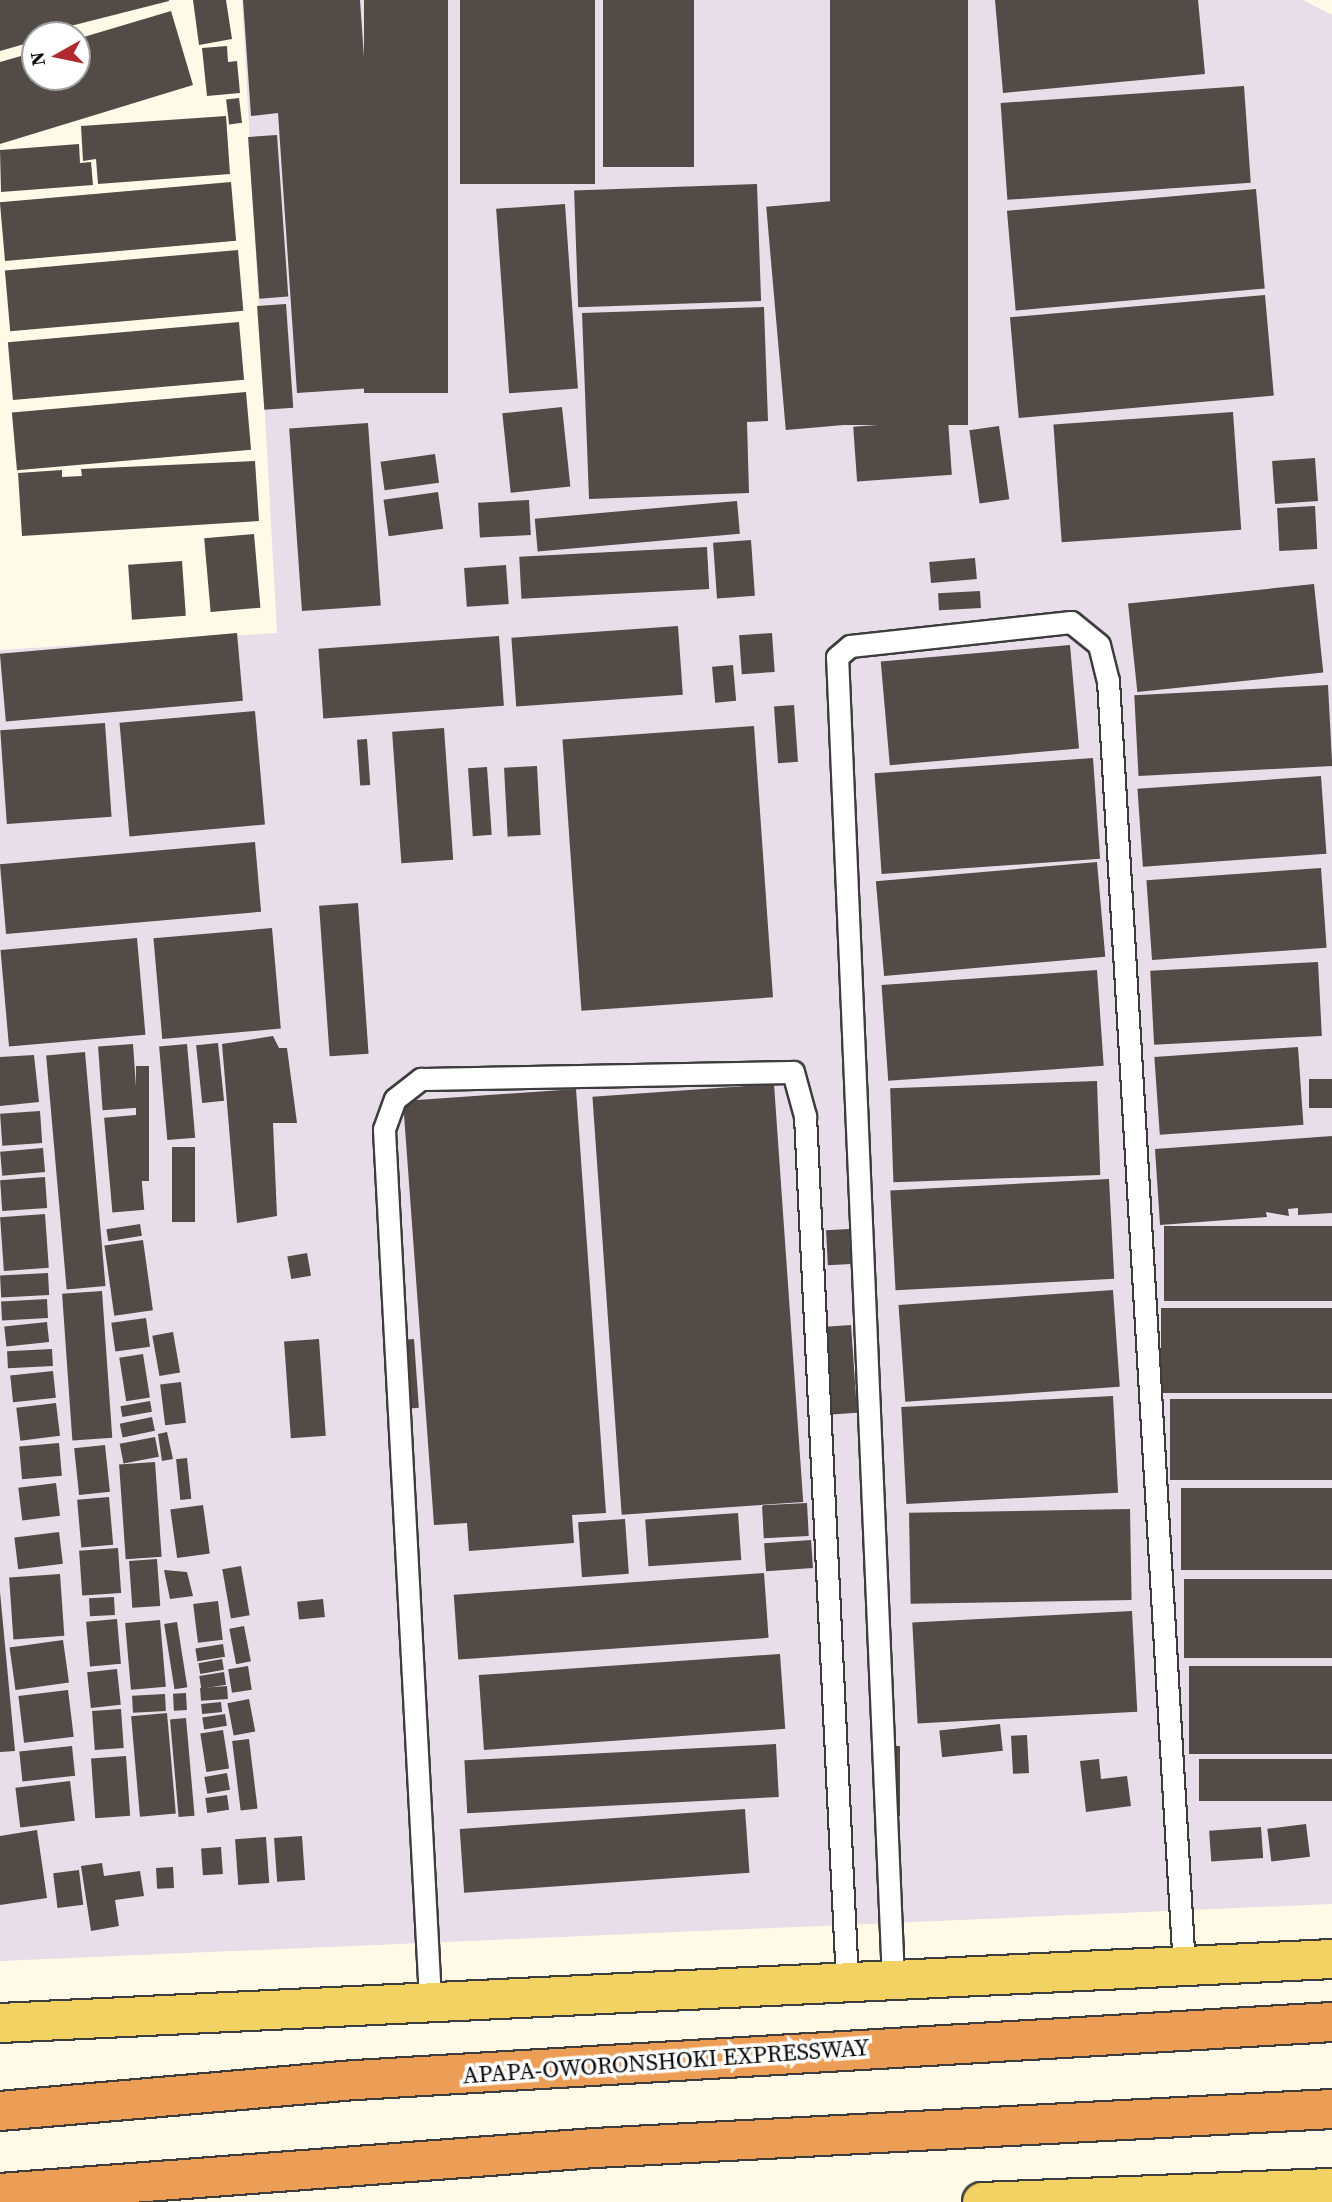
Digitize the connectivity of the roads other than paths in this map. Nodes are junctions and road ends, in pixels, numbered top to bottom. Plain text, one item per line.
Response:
1 (1332, 1959) edge
2 (1184, 1969) junction
3 (847, 1980) junction
4 (893, 1980) junction
5 (430, 1999) junction
6 (1332, 2022) edge
7 (0, 2023) edge
8 (1332, 2109) edge
9 (0, 2111) edge
10 (1332, 2188) edge
11 (0, 2193) edge
12 (1174, 2198) edge
13 (982, 2202) edge

1 - 2 main road
2 - 4 main road
2 - 4 lane
3 - 4 main road
3 - 5 main road
3 - 5 lane
5 - 7 main road
6 - 9 highway, APAPA-OWORONSHOKI EXPRESSWAY
8 - 11 highway
10 - 12 main road
12 - 13 main road

